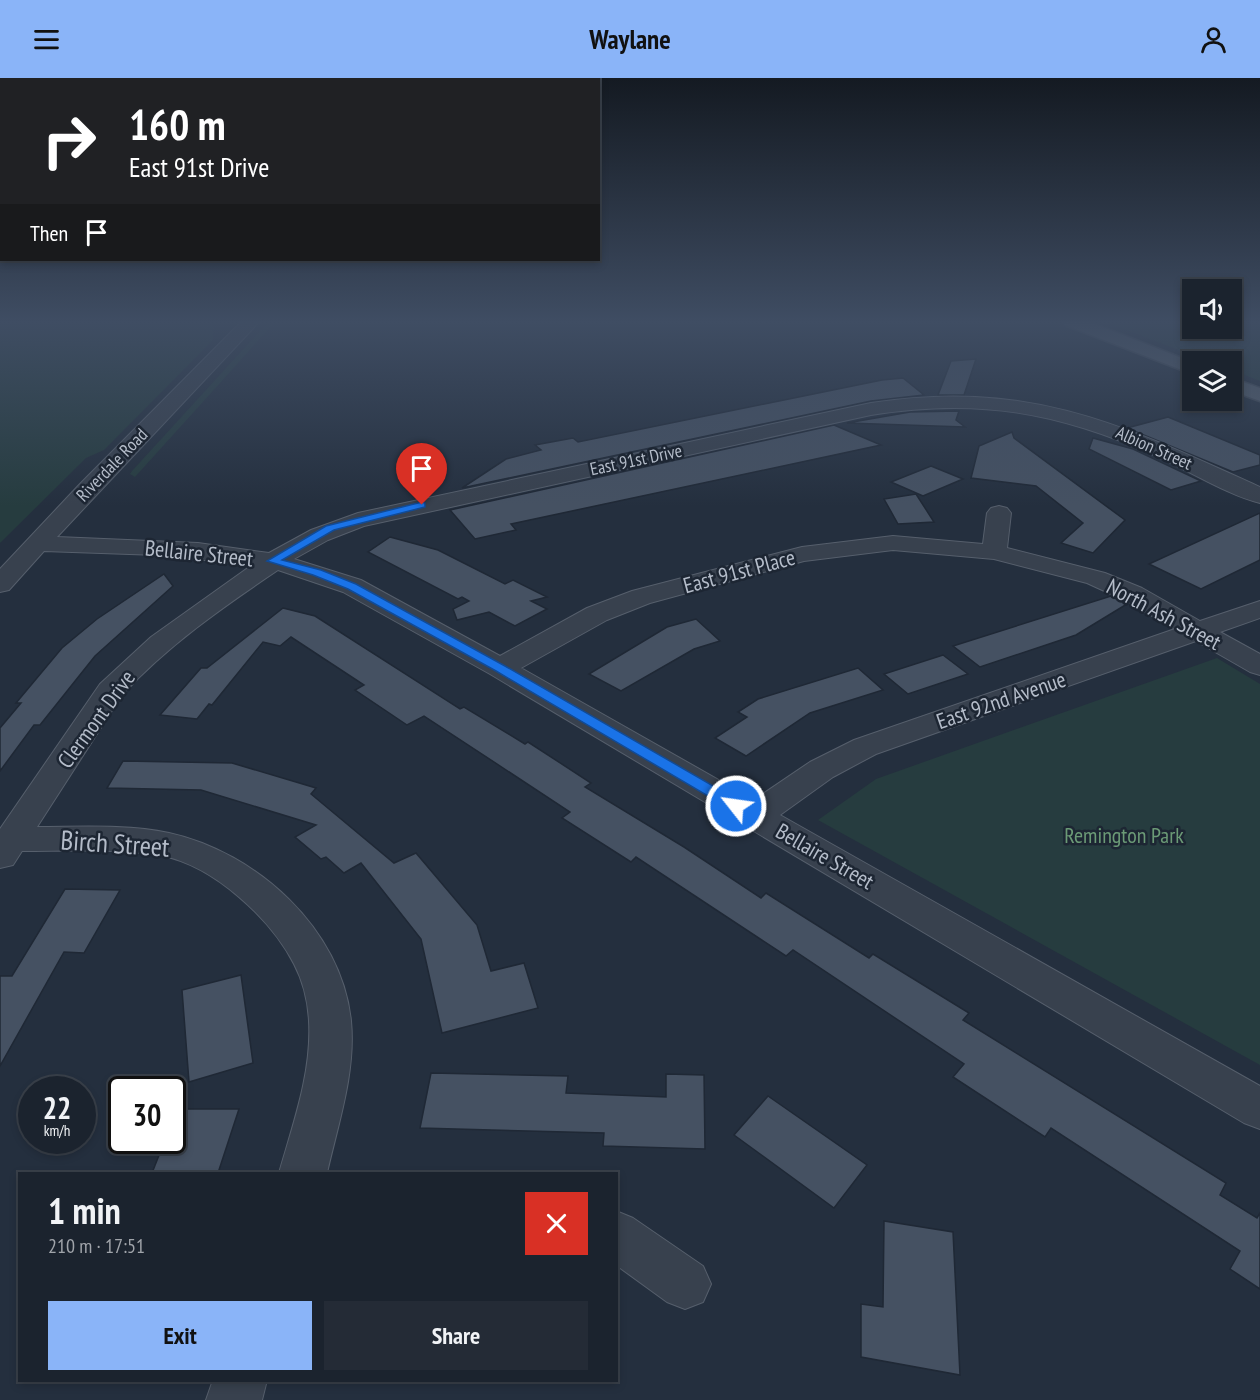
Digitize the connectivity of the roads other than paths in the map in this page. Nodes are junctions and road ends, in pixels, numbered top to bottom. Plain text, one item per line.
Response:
1 (192, 383) edge
2 (1242, 388) edge
3 (1012, 394) joint
4 (1260, 395) edge
5 (1260, 496) edge
6 (999, 513) dead end
7 (38, 544) junction
8 (994, 552) junction
9 (273, 561) junction
10 (0, 584) edge
11 (1260, 609) edge
12 (1198, 630) junction
13 (1260, 666) edge
14 (500, 668) junction
15 (755, 817) junction
16 (6, 847) edge
17 (1260, 1109) edge
18 (303, 1172) edge
19 (618, 1236) edge
20 (685, 1284) dead end
21 (239, 1382) edge
22 (234, 1400) edge

1 - 7 street, Riverdale Road
2 - 4 main road
3 - 5 street, Albion Street
3 - 9 street, East 91st Drive
6 - 8 street
7 - 9 street, Bellaire Street
7 - 10 street, Riverdale Road
8 - 12 street, North Ash Street
8 - 14 street, East 91st Place
9 - 14 street, Bellaire Street
9 - 16 street, Clermont Drive
11 - 12 street, East 92nd Avenue
12 - 13 street, North Ash Street
12 - 15 street, East 92nd Avenue
14 - 15 street, Bellaire Street
15 - 17 street, Bellaire Street
16 - 18 street, Birch Street
19 - 20 street
21 - 22 street

